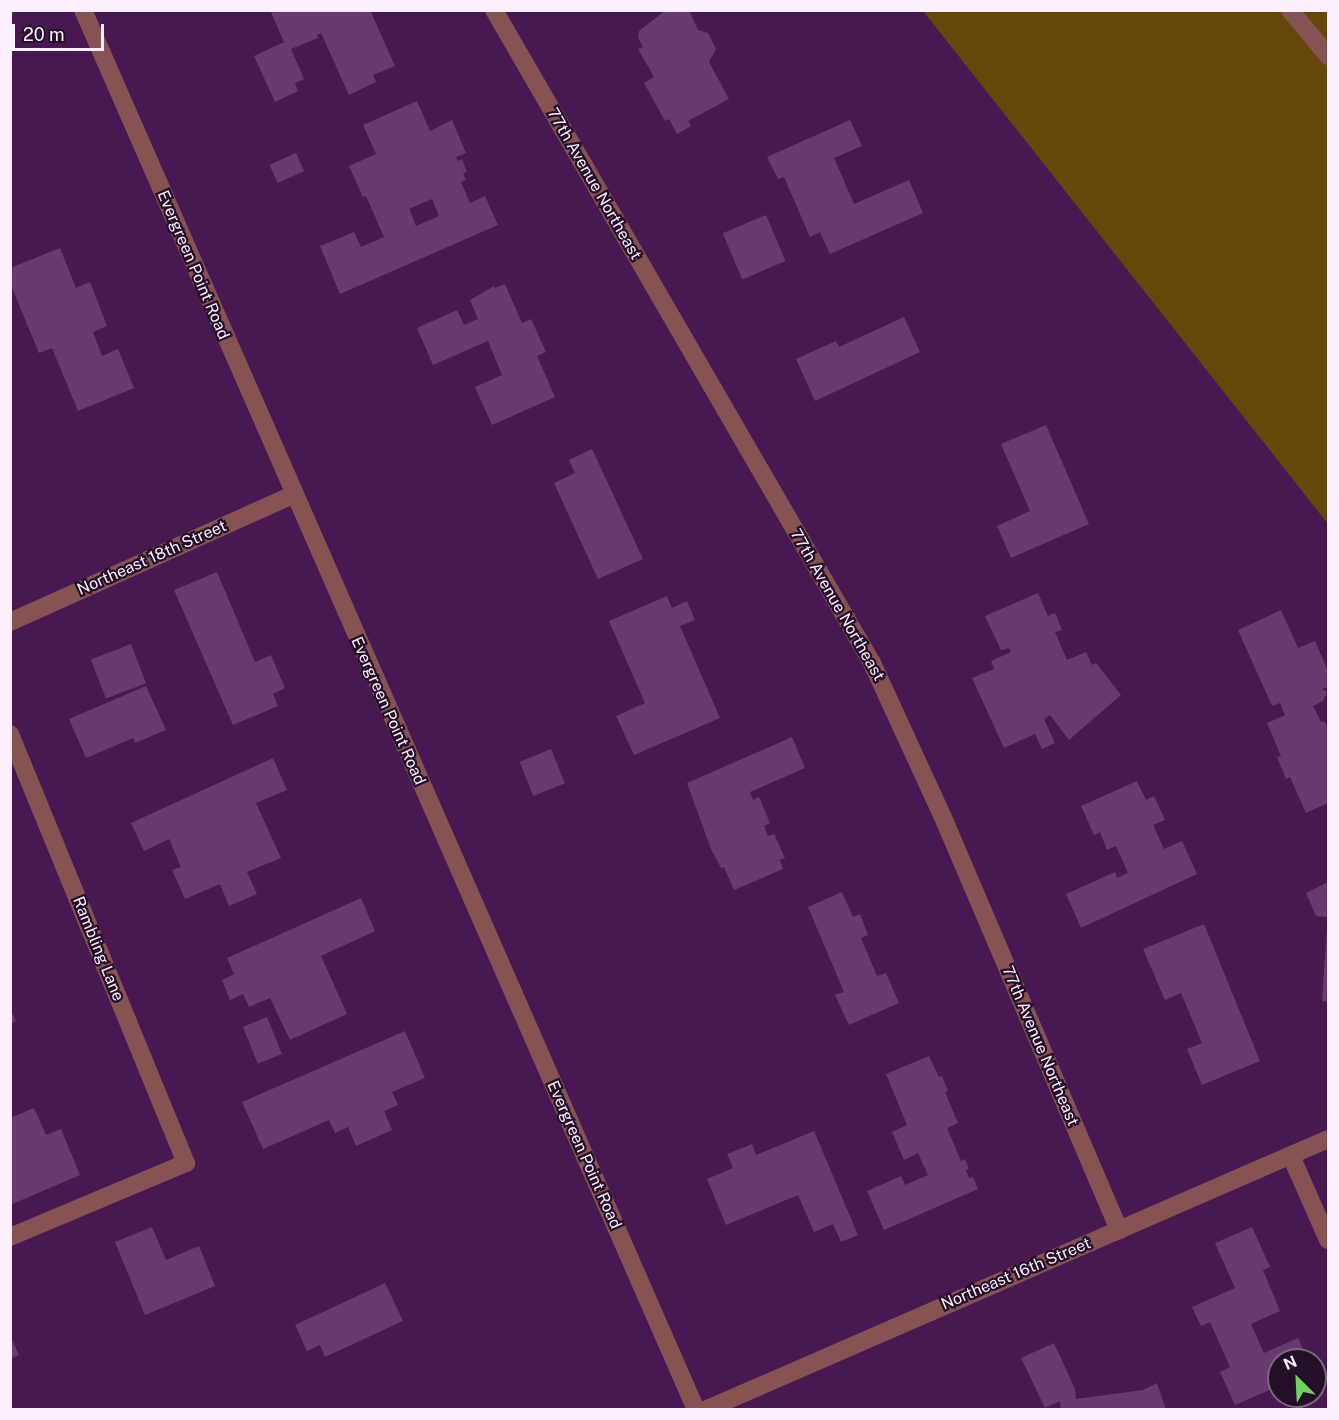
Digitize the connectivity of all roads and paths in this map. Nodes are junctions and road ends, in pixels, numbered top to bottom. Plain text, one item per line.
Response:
1 (83, 10) edge
2 (494, 10) edge
3 (1290, 10) edge
4 (1329, 56) edge
5 (293, 495) junction
6 (10, 622) edge
7 (10, 734) edge
8 (1329, 1139) edge
9 (1291, 1155) junction
10 (1119, 1230) junction
11 (10, 1237) edge
12 (1329, 1240) edge
13 (696, 1410) edge
14 (705, 1410) edge

1 - 5 street, Evergreen Point Road
2 - 10 street, 77th Avenue Northeast
3 - 4 street
5 - 6 street, Northeast 18th Street
5 - 13 street, Evergreen Point Road
7 - 11 street, Rambling Lane
8 - 9 street, Northeast 16th Street
9 - 10 street, Northeast 16th Street
9 - 12 street
10 - 14 street, Northeast 16th Street

